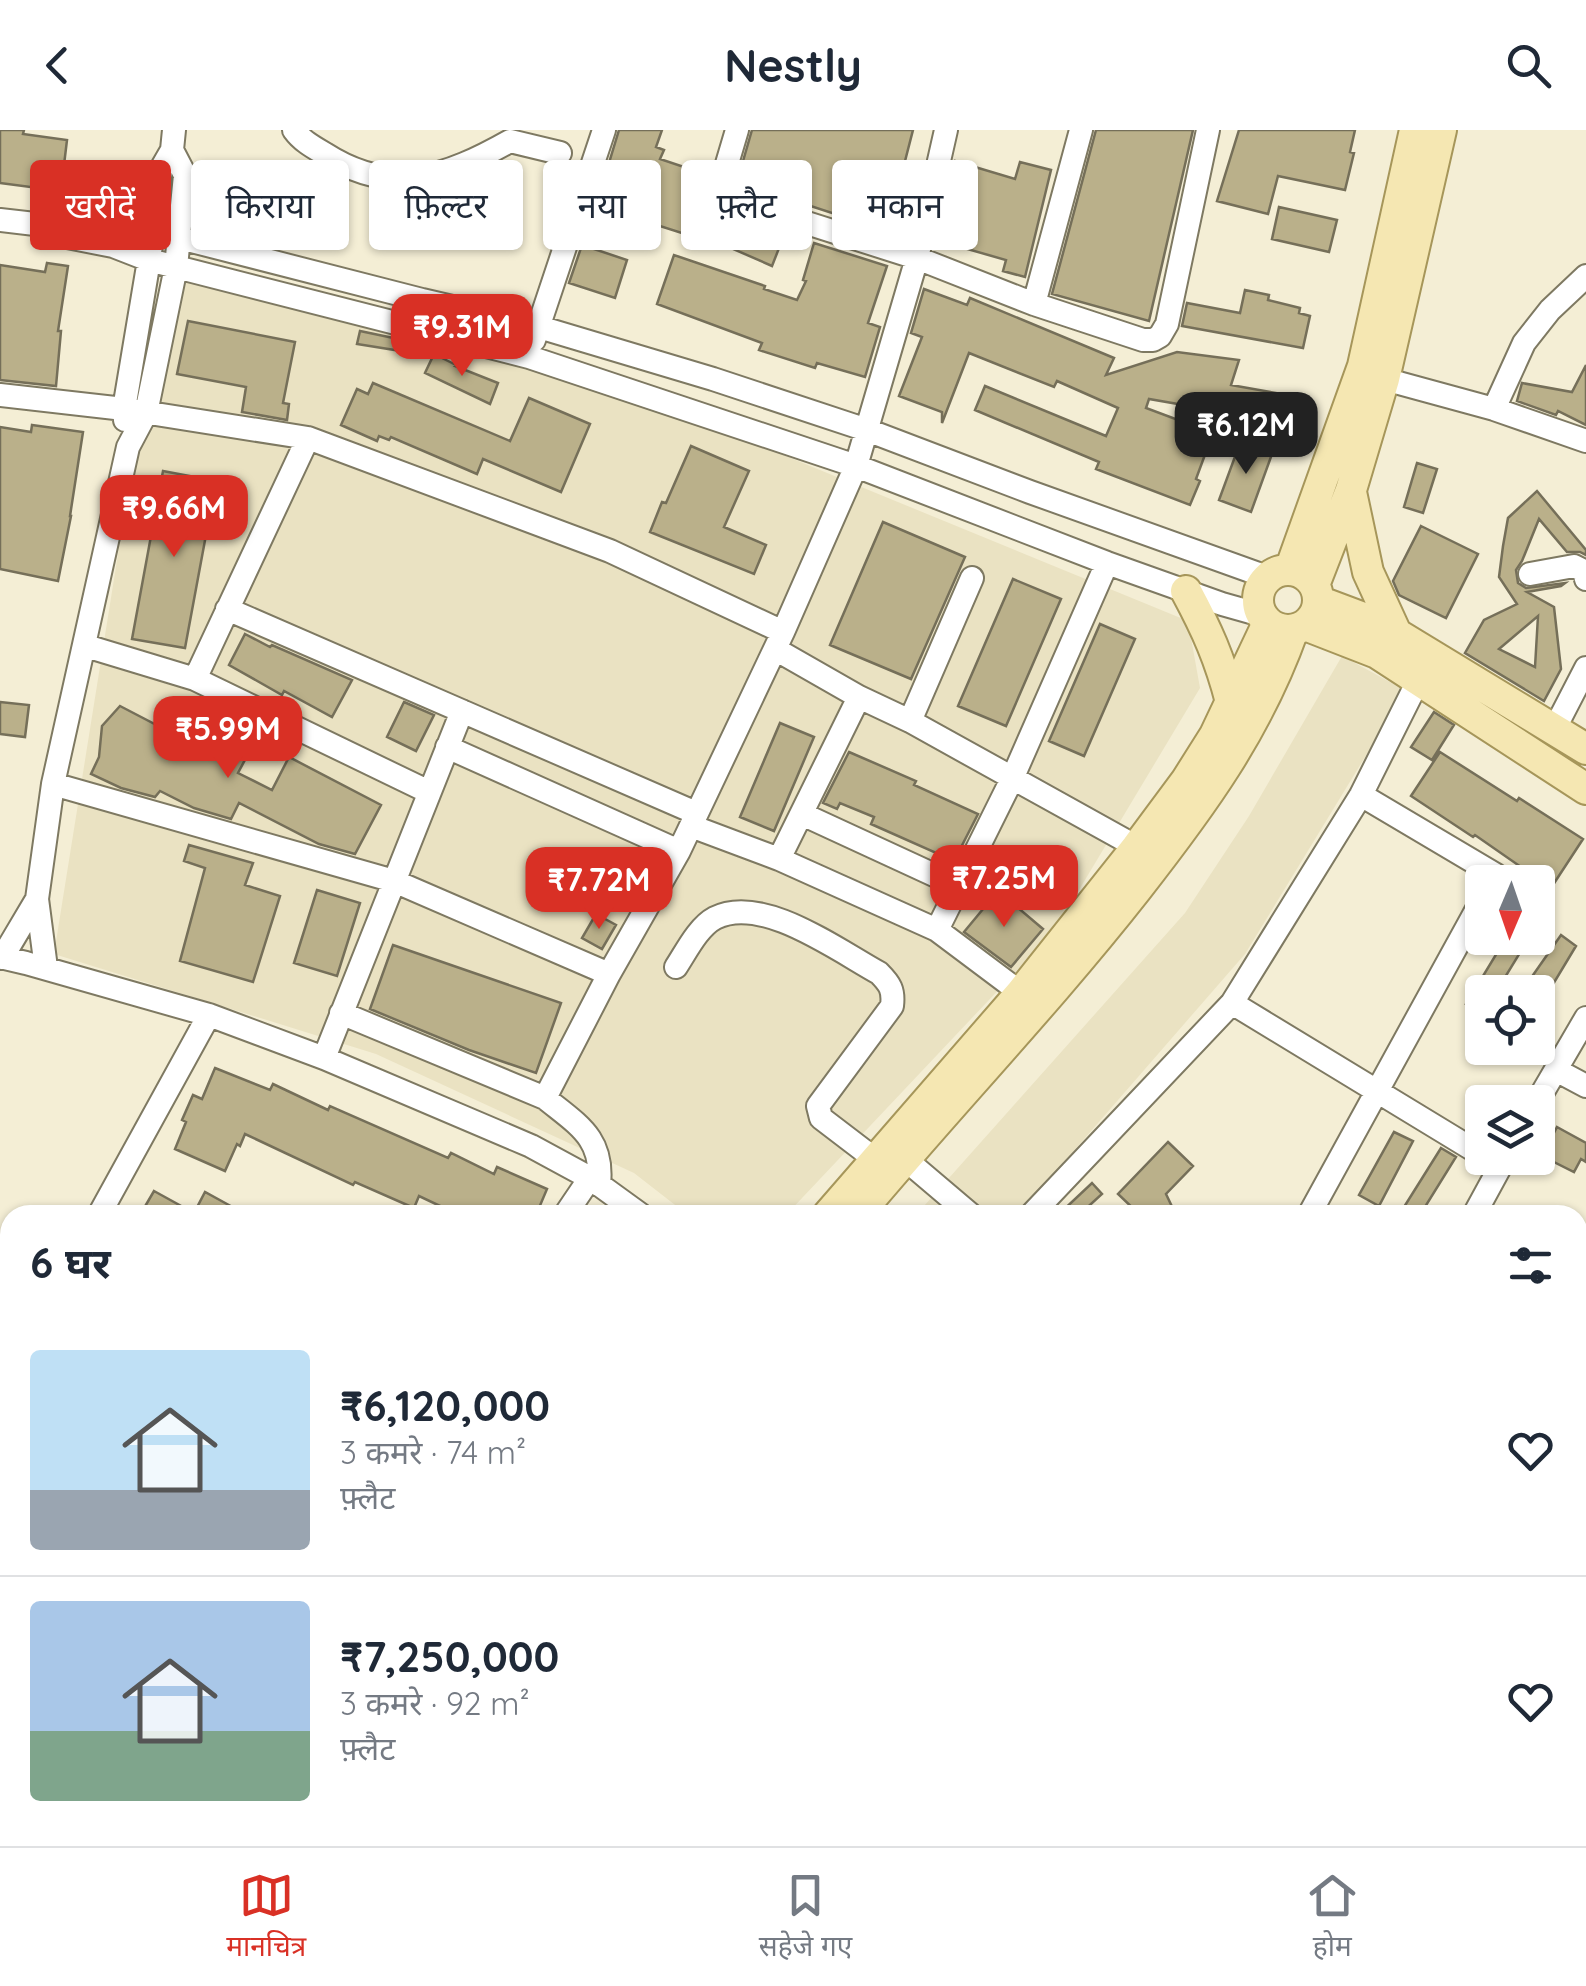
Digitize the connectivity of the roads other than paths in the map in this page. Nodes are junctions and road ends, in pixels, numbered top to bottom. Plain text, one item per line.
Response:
1 (294, 130) edge
2 (604, 130) edge
3 (738, 130) edge
4 (946, 130) edge
5 (1081, 130) edge
6 (1208, 130) edge
7 (1415, 130) edge
8 (1441, 130) edge
9 (507, 135) edge
10 (174, 140) edge
11 (560, 153) dead end
12 (0, 220) edge
13 (30, 223) edge
14 (171, 237) edge
15 (180, 238) junction
16 (123, 250) edge
17 (150, 250) edge
18 (917, 258) junction
19 (149, 260) junction
20 (176, 267) junction
21 (1586, 276) edge
22 (1034, 304) junction
23 (538, 326) junction
24 (528, 356) junction
25 (1384, 380) junction
26 (0, 395) edge
27 (1494, 409) junction
28 (135, 411) junction
29 (866, 430) junction
30 (308, 438) junction
31 (1586, 441) edge
32 (856, 466) junction
33 (1350, 492) junction
34 (1107, 563) junction
35 (1530, 574) dead end
36 (972, 578) dead end
37 (1586, 579) edge
38 (1186, 591) junction
39 (1289, 603) junction
40 (228, 609) junction
41 (1396, 633) junction
42 (779, 641) junction
43 (86, 646) junction
44 (1586, 668) edge
45 (195, 679) junction
46 (1419, 679) junction
47 (859, 697) junction
48 (1231, 702) junction
49 (462, 711) junction
50 (910, 721) junction
51 (1555, 728) junction
52 (447, 747) junction
53 (1586, 749) edge
54 (1012, 779) junction
55 (54, 784) junction
56 (1586, 789) edge
57 (429, 792) junction
58 (1361, 795) junction
59 (802, 814) junction
60 (693, 820) junction
61 (1137, 848) junction
62 (679, 851) junction
63 (779, 859) junction
64 (1479, 865) edge
65 (394, 880) junction
66 (958, 886) junction
67 (37, 899) junction
68 (937, 930) junction
69 (1465, 932) edge
70 (1, 958) edge
71 (676, 967) dead end
72 (46, 968) junction
73 (609, 974) junction
74 (1021, 992) junction
75 (1232, 1003) junction
76 (341, 1013) junction
77 (209, 1016) junction
78 (1586, 1018) edge
79 (324, 1058) junction
80 (1556, 1070) junction
81 (1547, 1085) edge
82 (1586, 1086) edge
83 (1379, 1092) junction
84 (544, 1098) junction
85 (1465, 1142) edge
86 (890, 1159) junction
87 (1488, 1175) edge
88 (594, 1181) junction
89 (105, 1205) edge
90 (574, 1205) edge
91 (628, 1205) edge
92 (839, 1205) edge
93 (863, 1205) edge
94 (957, 1205) edge
95 (1041, 1205) edge
96 (1315, 1205) edge
97 (1478, 1205) edge

1 - 9 street
2 - 23 street
3 - 18 street
4 - 18 street
5 - 22 street
6 - 22 street
7 - 39 main road
8 - 25 main road
9 - 11 street
10 - 15 street
12 - 13 street
14 - 15 street
15 - 20 street
15 - 23 street
16 - 19 street
17 - 19 street
18 - 22 street
18 - 29 street
19 - 20 street
19 - 28 street
20 - 24 street
20 - 28 street
21 - 27 street
23 - 24 street
23 - 29 street
24 - 32 street
25 - 27 street
25 - 33 main road
26 - 28 street
27 - 31 street
28 - 30 street
28 - 43 street
29 - 32 street
29 - 39 street
30 - 40 street
30 - 42 street
32 - 34 street
32 - 42 street
33 - 39 main road
33 - 41 main road
34 - 38 street
34 - 54 street
35 - 37 street
36 - 50 street
38 - 39 street
38 - 48 main road
39 - 41 main road
39 - 46 main road
39 - 48 main road
39 - 86 main road
40 - 45 street
40 - 49 street
41 - 51 main road
42 - 47 street
42 - 60 street
43 - 45 street
43 - 55 street
44 - 51 street
45 - 57 street
46 - 56 main road
46 - 58 street
47 - 50 street
47 - 59 street
48 - 61 main road
49 - 52 street
49 - 60 street
50 - 54 street
51 - 53 main road
52 - 57 street
52 - 62 street
54 - 61 street
54 - 66 street
55 - 65 street
55 - 67 street
57 - 65 street
58 - 64 street
58 - 75 street
59 - 63 street
59 - 66 street
60 - 62 street
60 - 63 street
61 - 74 main road
62 - 73 street
63 - 68 street
65 - 73 street
65 - 76 street
66 - 68 street
67 - 70 street
67 - 72 street
68 - 74 street
69 - 83 street
70 - 72 street
71 - 86 street
72 - 77 street
73 - 84 street
74 - 86 main road
75 - 83 street
75 - 95 street
76 - 79 street
76 - 84 street
77 - 79 street
77 - 89 street
78 - 80 street
79 - 88 street
80 - 81 street
80 - 82 street
83 - 85 street
83 - 96 street
84 - 88 street
86 - 92 main road
86 - 93 main road
86 - 94 street
87 - 97 street
88 - 90 street
88 - 91 street

